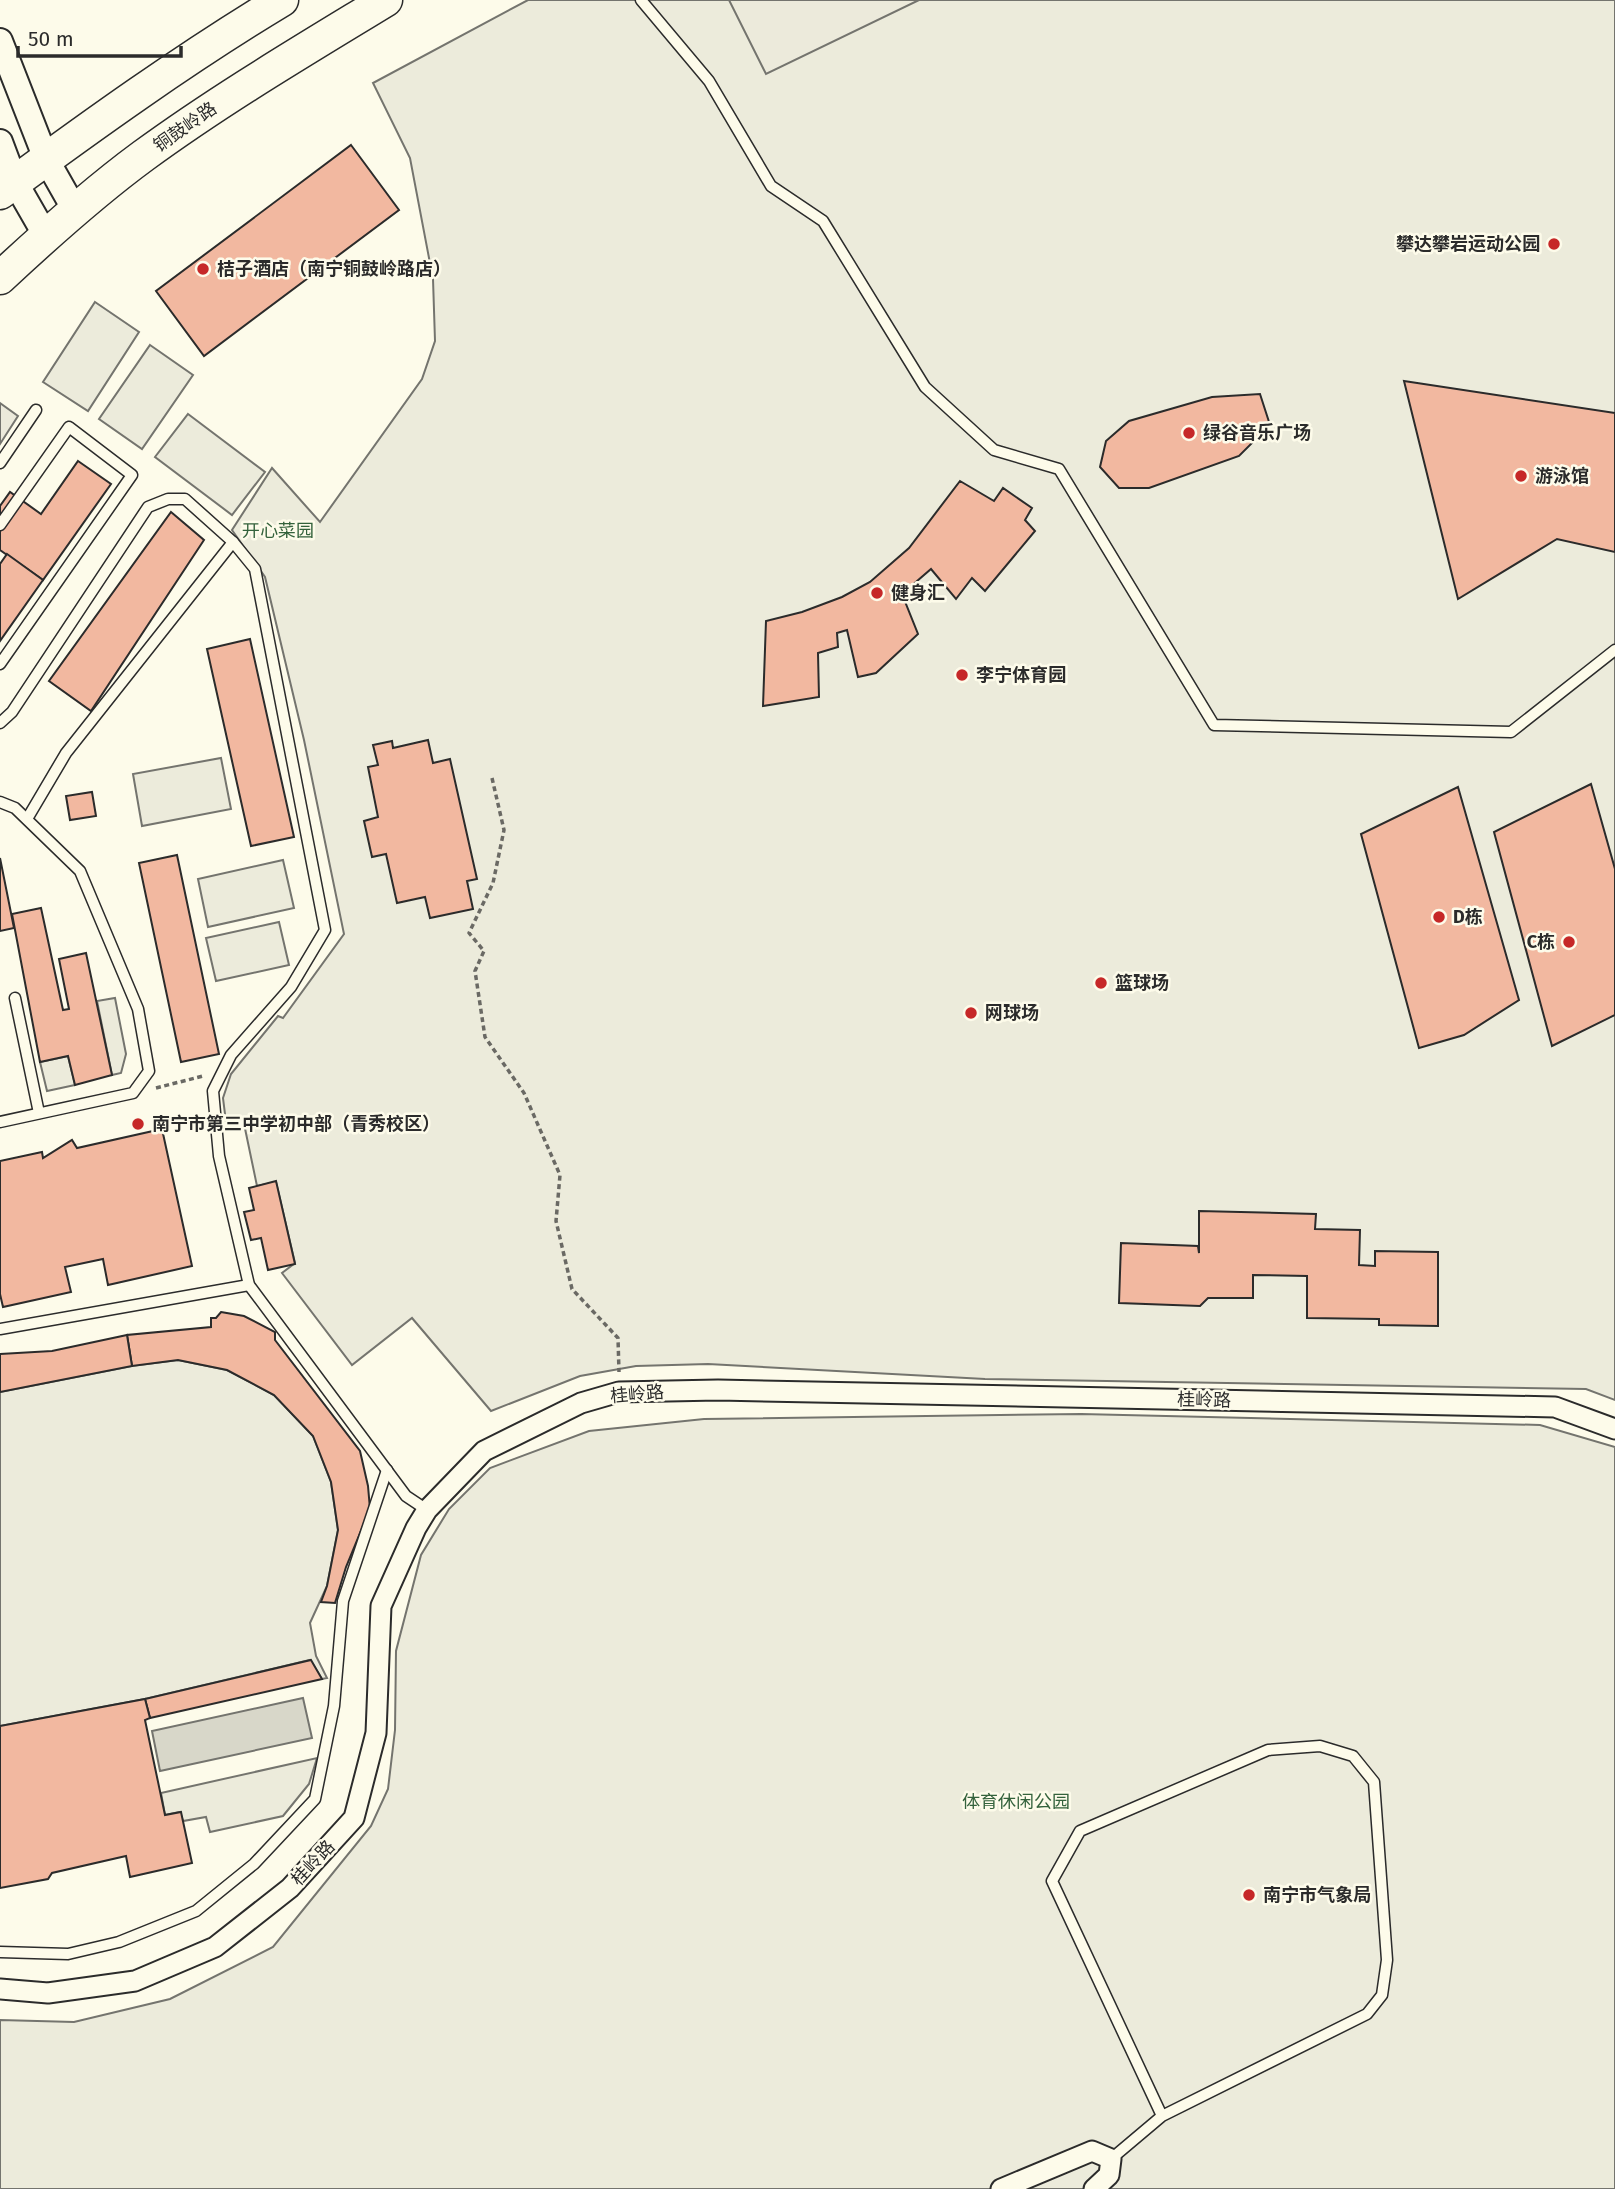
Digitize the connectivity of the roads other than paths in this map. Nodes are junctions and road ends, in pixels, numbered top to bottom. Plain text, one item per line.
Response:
1 (282, 0) edge
2 (386, 0) edge
3 (642, 0) edge
4 (0, 41) edge
5 (0, 142) edge
6 (46, 159) junction
7 (8, 188) edge
8 (76, 212) junction
9 (46, 236) junction
10 (0, 278) edge
11 (36, 410) dead end
12 (0, 463) edge
13 (0, 525) edge
14 (233, 542) junction
15 (1615, 650) edge
16 (0, 664) edge
17 (0, 723) edge
18 (0, 802) edge
19 (27, 820) junction
20 (15, 998) dead end
21 (39, 1113) junction
22 (0, 1122) edge
23 (249, 1285) junction
24 (0, 1329) edge
25 (1615, 1429) edge
26 (387, 1470) junction
27 (427, 1510) junction
28 (0, 1952) edge
29 (0, 1989) edge
30 (1162, 2116) junction
31 (1111, 2159) junction
32 (1001, 2189) edge
33 (1094, 2189) edge

1 - 6 main road
2 - 8 main road, 铜鼓岭路
3 - 15 lane
4 - 6 street
5 - 7 street
6 - 7 main road
6 - 8 street
7 - 9 street
8 - 9 main road, 铜鼓岭路
9 - 10 main road, 铜鼓岭路
11 - 12 lane
13 - 16 lane
14 - 17 lane
14 - 19 lane
14 - 23 lane
18 - 19 lane
19 - 21 lane
20 - 21 lane
21 - 22 lane
23 - 24 lane
23 - 26 lane
25 - 27 street, 桂岭路
26 - 27 lane
26 - 28 lane
27 - 29 street, 桂岭路
30 - 30 lane
30 - 31 lane
31 - 32 street
31 - 33 street

